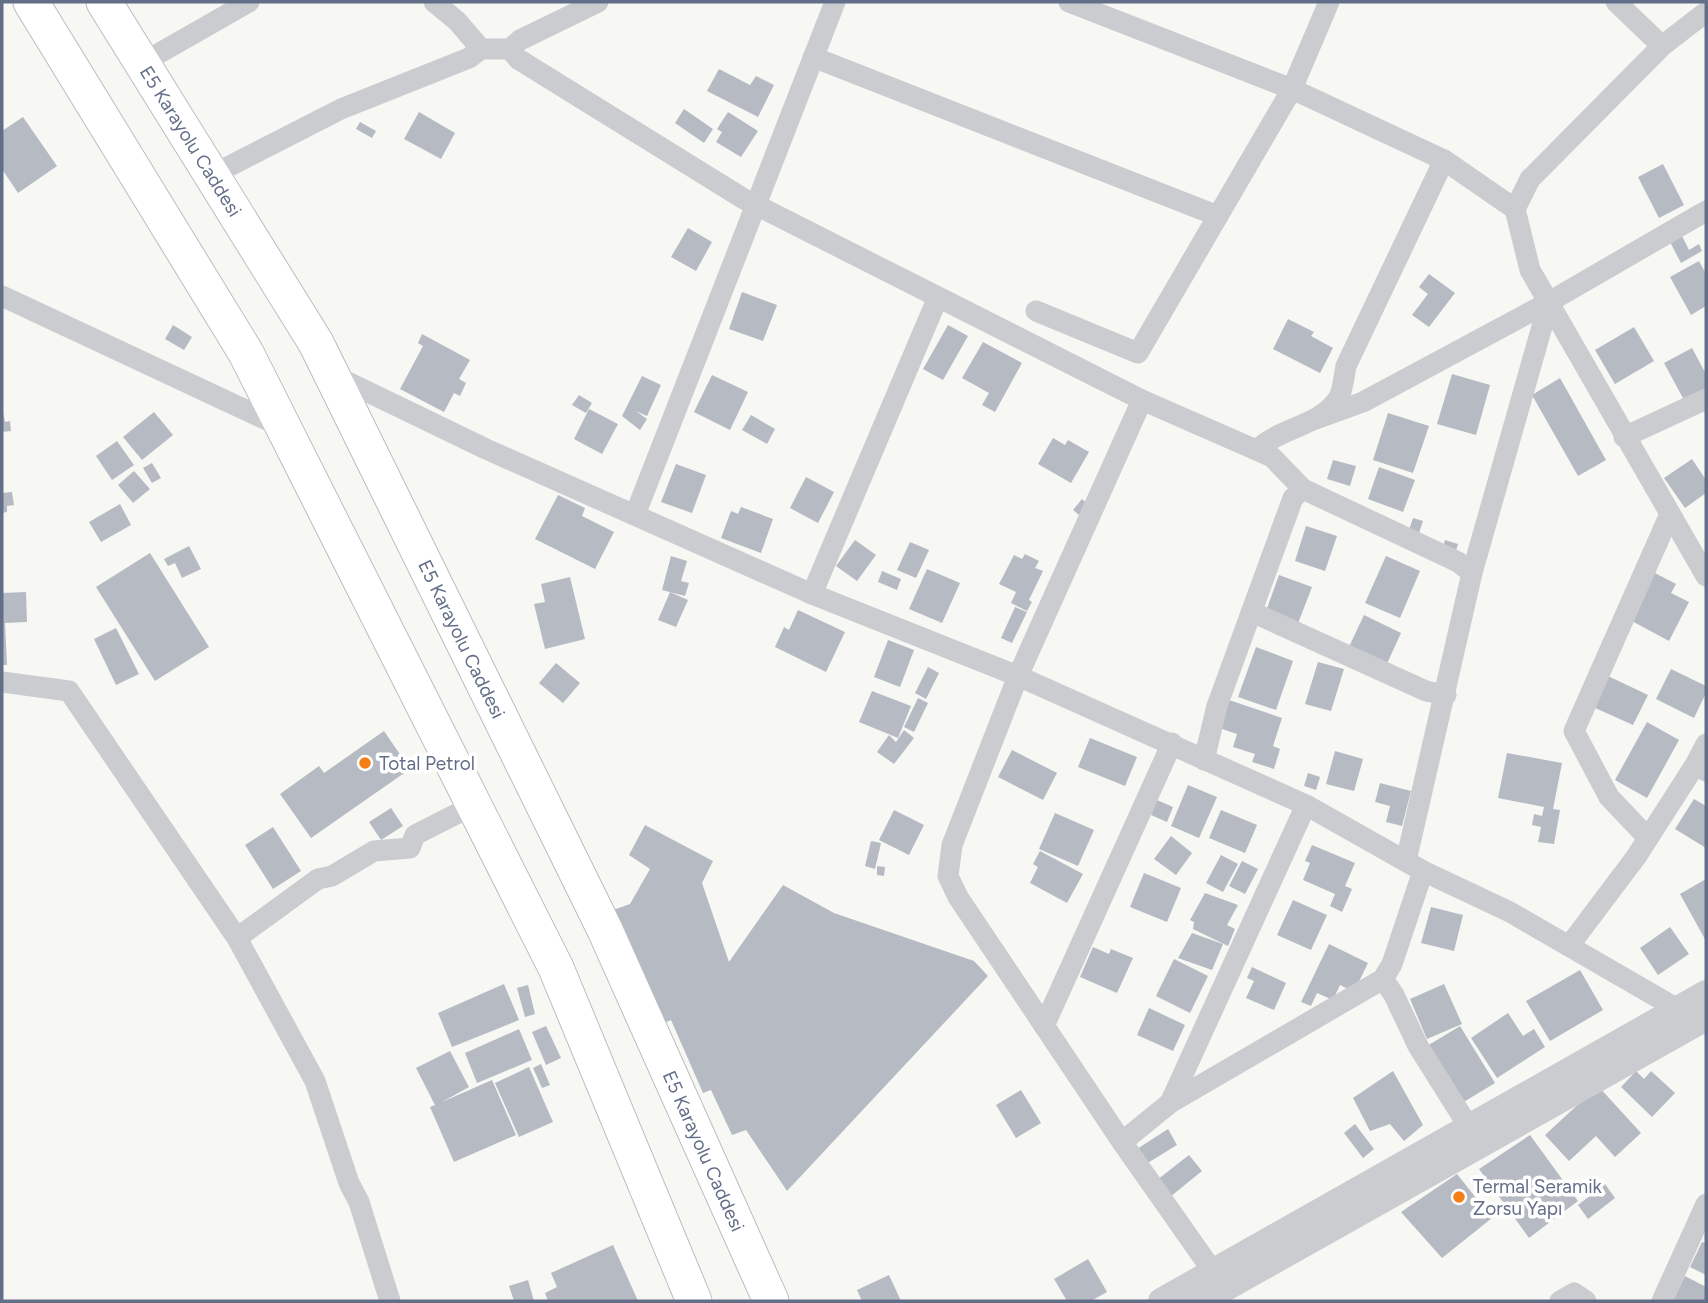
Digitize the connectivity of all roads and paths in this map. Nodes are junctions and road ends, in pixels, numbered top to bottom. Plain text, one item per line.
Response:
1 (31, 2) edge
2 (104, 2) edge
3 (249, 2) edge
4 (433, 2) edge
5 (598, 2) edge
6 (835, 2) edge
7 (1069, 2) edge
8 (1329, 2) edge
9 (1616, 2) edge
10 (1706, 12) edge
11 (1662, 46) junction
12 (481, 49) junction
13 (510, 49) junction
14 (813, 57) junction
15 (142, 63) junction
16 (1292, 89) junction
17 (1444, 160) junction
18 (212, 175) junction
19 (758, 206) junction
20 (1515, 209) junction
21 (1706, 211) edge
22 (1218, 216) junction
23 (2, 296) edge
24 (938, 297) junction
25 (1549, 302) junction
26 (1036, 311) dead end
27 (331, 374) junction
28 (1142, 400) junction
29 (1705, 403) edge
30 (1316, 419) junction
31 (283, 428) junction
32 (1624, 437) junction
33 (1257, 450) junction
34 (1303, 489) junction
35 (1670, 514) junction
36 (635, 515) junction
37 (1472, 573) junction
38 (1706, 576) edge
39 (812, 594) junction
40 (1252, 612) junction
41 (1018, 676) junction
42 (2, 682) edge
43 (1446, 695) junction
44 (1172, 743) junction
45 (1706, 744) edge
46 (1204, 760) junction
47 (1701, 768) edge
48 (474, 805) junction
49 (1306, 805) junction
50 (1648, 838) junction
51 (1415, 865) junction
52 (237, 938) junction
53 (1569, 946) junction
54 (1382, 979) junction
55 (1706, 993) edge
56 (1677, 1010) junction
57 (1705, 1021) edge
58 (1044, 1026) junction
59 (1170, 1103) junction
60 (1474, 1136) junction
61 (1122, 1142) junction
62 (1706, 1204) edge
63 (1218, 1291) edge
64 (390, 1301) edge
65 (694, 1301) edge
66 (771, 1301) edge
67 (1161, 1301) edge
68 (1560, 1301) edge
69 (1586, 1301) edge
70 (1662, 1301) edge

1 - 31 highway
2 - 15 highway, E5 Karayolu Caddesi
3 - 15 street
4 - 12 street
5 - 13 street
6 - 14 street
7 - 16 street
8 - 16 street
9 - 11 street
10 - 11 street
11 - 20 street
12 - 13 street
12 - 18 street
13 - 19 street
14 - 19 street
14 - 22 street
15 - 18 highway, E5 Karayolu Caddesi
16 - 17 street
16 - 22 street
17 - 20 street
17 - 30 street
18 - 27 highway, E5 Karayolu Caddesi
19 - 24 street
19 - 36 street
20 - 25 street
21 - 25 street
22 - 26 street
23 - 31 street
24 - 28 street
24 - 39 street
25 - 30 street
25 - 32 street
25 - 37 street
27 - 36 street
27 - 66 highway, E5 Karayolu Caddesi
28 - 33 street
28 - 41 street
29 - 32 street
30 - 33 street
31 - 48 highway
32 - 35 street
33 - 34 street
34 - 37 street
34 - 40 street
35 - 38 street
35 - 50 street
36 - 39 street
37 - 43 street
39 - 41 street
40 - 43 street
40 - 46 street
41 - 44 street
41 - 58 street
42 - 52 street
43 - 51 street
44 - 46 street
44 - 58 street
45 - 47 street
46 - 49 street
47 - 50 street
48 - 52 street
48 - 65 highway
49 - 51 street
49 - 59 street
50 - 53 street
51 - 53 street
51 - 54 street
52 - 64 street
53 - 56 street
54 - 59 street
54 - 60 street
55 - 56 street
56 - 57 street
56 - 60 street
57 - 60 street
58 - 61 street
59 - 61 street
60 - 63 street
61 - 63 street
62 - 70 street
63 - 67 street
68 - 69 street

